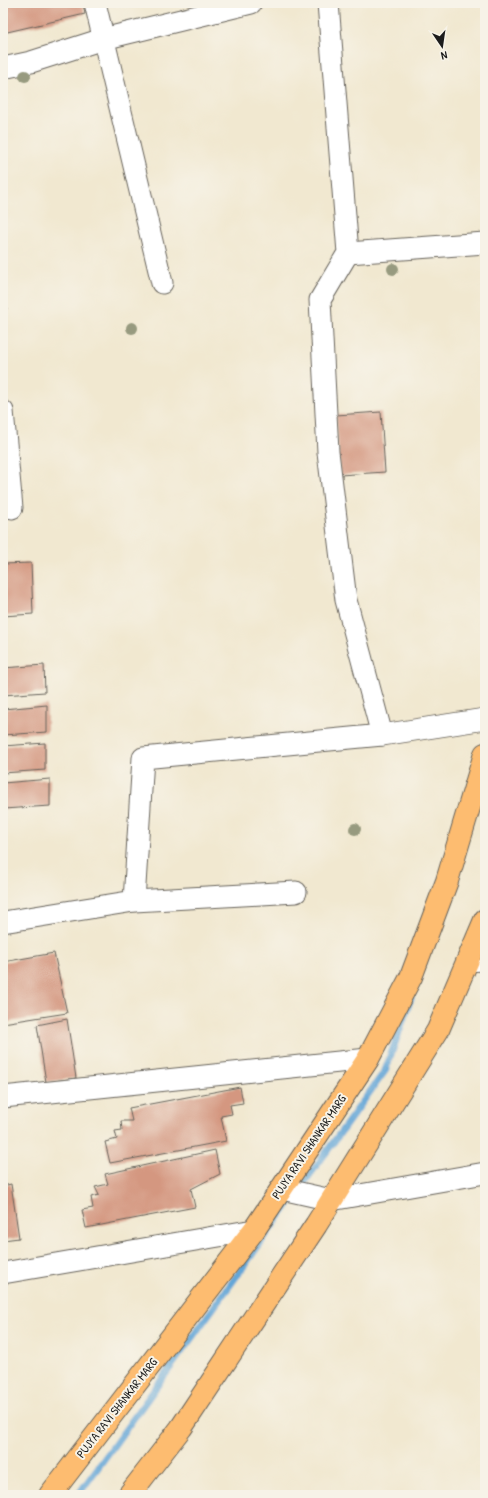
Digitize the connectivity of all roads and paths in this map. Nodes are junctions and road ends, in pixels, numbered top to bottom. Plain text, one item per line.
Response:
1 (95, 3) edge
2 (251, 3) edge
3 (328, 3) edge
4 (103, 39) junction
5 (3, 68) edge
6 (485, 243) edge
7 (348, 253) junction
8 (162, 284) dead end
9 (3, 411) edge
10 (12, 508) dead end
11 (485, 719) edge
12 (382, 735) junction
13 (485, 754) edge
14 (296, 892) dead end
15 (134, 901) junction
16 (485, 920) edge
17 (3, 922) edge
18 (475, 966) edge
19 (368, 1059) junction
20 (3, 1097) edge
21 (485, 1173) edge
22 (282, 1189) junction
23 (331, 1200) junction
24 (254, 1230) junction
25 (3, 1273) edge
26 (50, 1495) edge
27 (129, 1495) edge

1 - 4 street
2 - 4 street
3 - 7 street
4 - 5 street
4 - 8 street
6 - 7 street
7 - 12 street
9 - 10 street
11 - 12 street
12 - 15 street
13 - 19 main road, PUJYA RAVI SHANKAR MARG
14 - 15 street
15 - 17 street
16 - 18 main road
18 - 23 main road
19 - 20 street
19 - 22 main road, PUJYA RAVI SHANKAR MARG
21 - 23 street
22 - 23 street
22 - 24 main road, PUJYA RAVI SHANKAR MARG
23 - 27 main road
24 - 25 street
24 - 26 main road, PUJYA RAVI SHANKAR MARG

